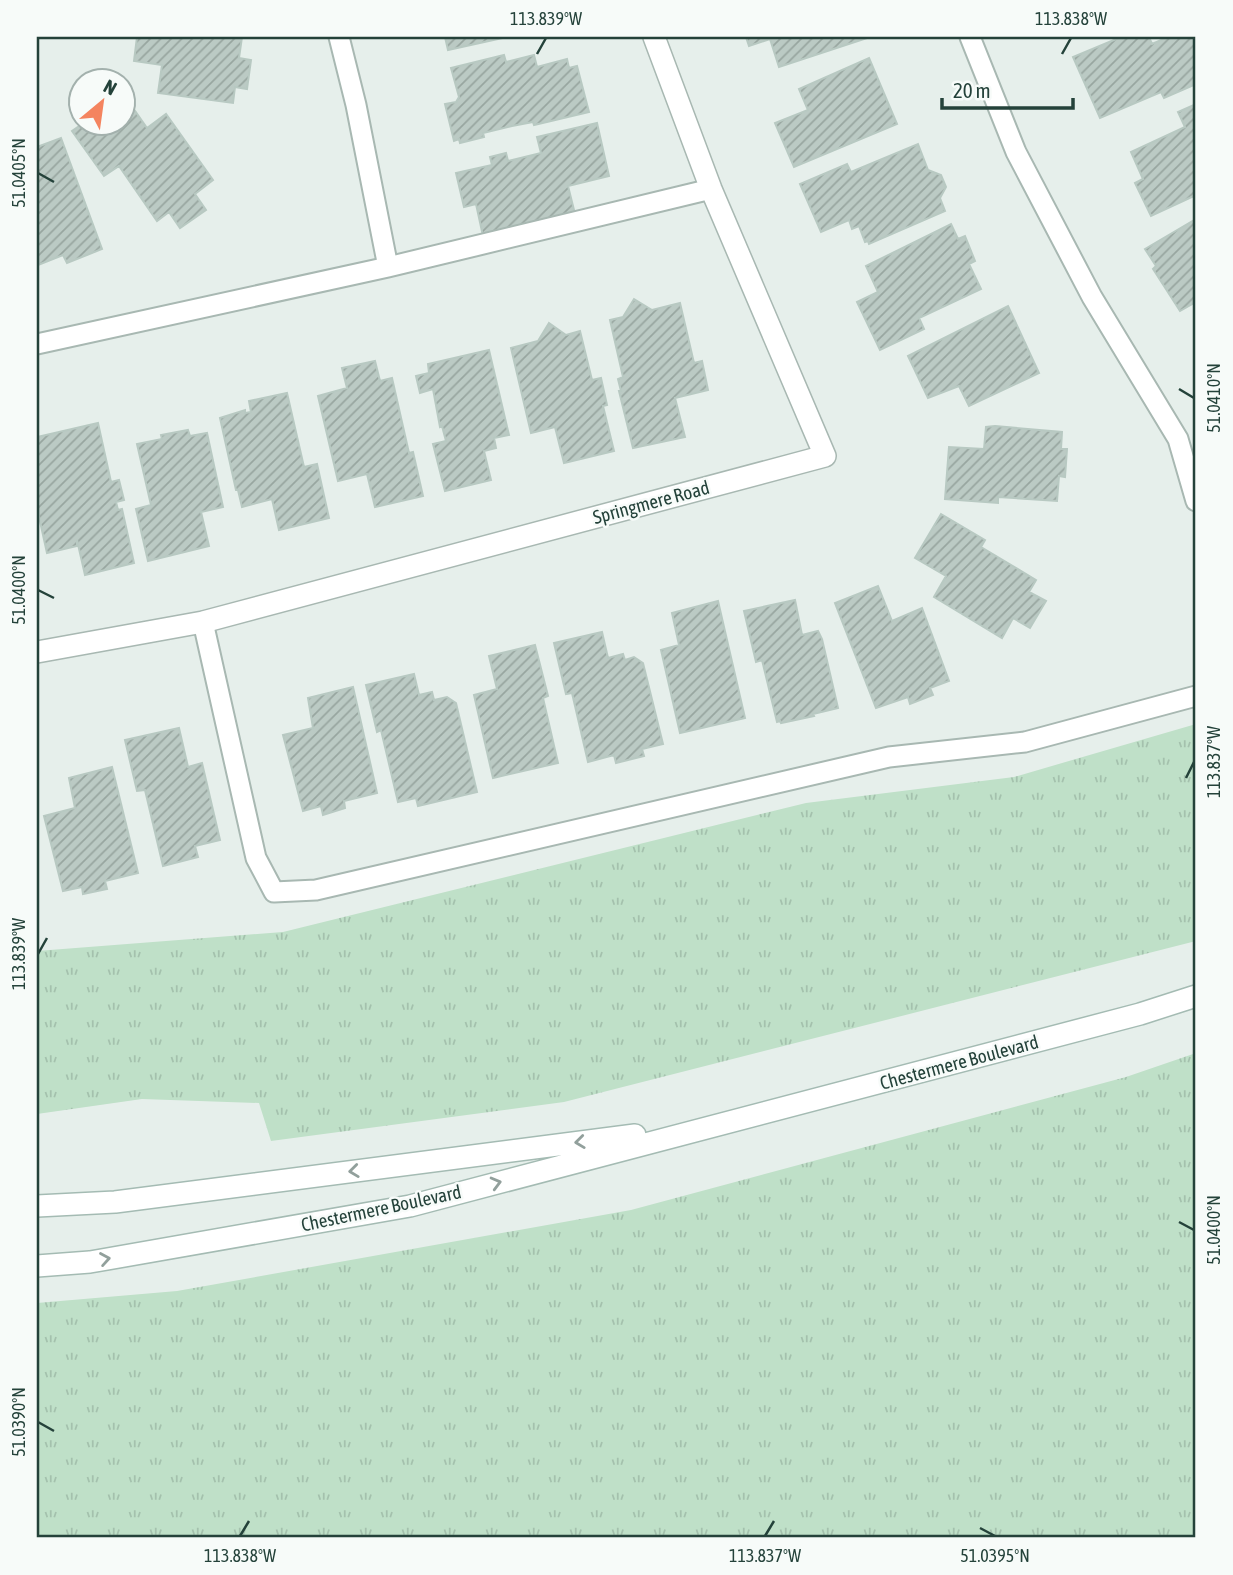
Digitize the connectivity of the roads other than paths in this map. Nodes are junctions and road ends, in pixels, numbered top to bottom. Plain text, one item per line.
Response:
1 (339, 37) edge
2 (654, 37) edge
3 (971, 37) edge
4 (711, 189) junction
5 (388, 267) junction
6 (37, 344) edge
7 (1196, 501) edge
8 (203, 622) junction
9 (37, 652) edge
10 (1196, 696) edge
11 (1196, 996) edge
12 (721, 1124) junction
13 (37, 1206) edge
14 (37, 1266) edge

1 - 5 lane
2 - 4 main road, Springmere Road
3 - 7 lane
4 - 5 lane
4 - 8 main road, Springmere Road
5 - 6 lane
8 - 9 main road, Springmere Road
8 - 10 lane
11 - 12 main road, Chestermere Boulevard
12 -> 13 main road, Chestermere Boulevard
14 -> 12 main road, Chestermere Boulevard

